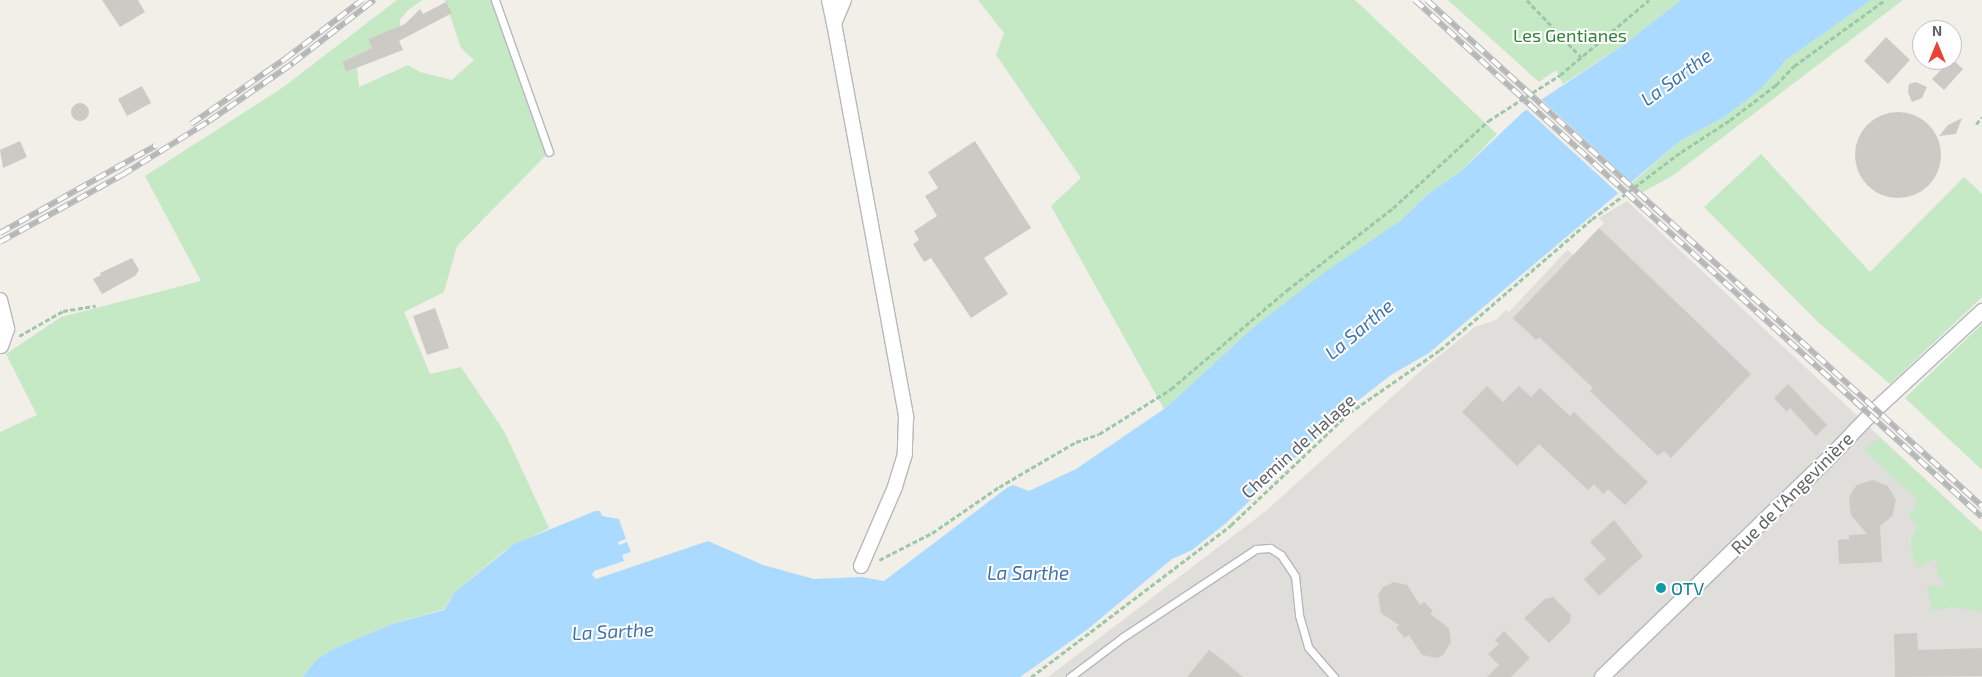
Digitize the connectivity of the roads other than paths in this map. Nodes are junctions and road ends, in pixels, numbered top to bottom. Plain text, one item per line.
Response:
1 (495, 0) edge
2 (828, 0) edge
3 (844, 0) edge
4 (834, 24) junction
5 (549, 152) dead end
6 (0, 300) edge
7 (1982, 311) edge
8 (1, 346) edge
9 (864, 560) road end
10 (1070, 677) edge
11 (1334, 677) edge
12 (1602, 677) edge

1 - 5 lane
2 - 4 street
3 - 4 street
4 - 9 street
6 - 8 street
7 - 12 street, Rue de l'Angevinière
10 - 11 lane

